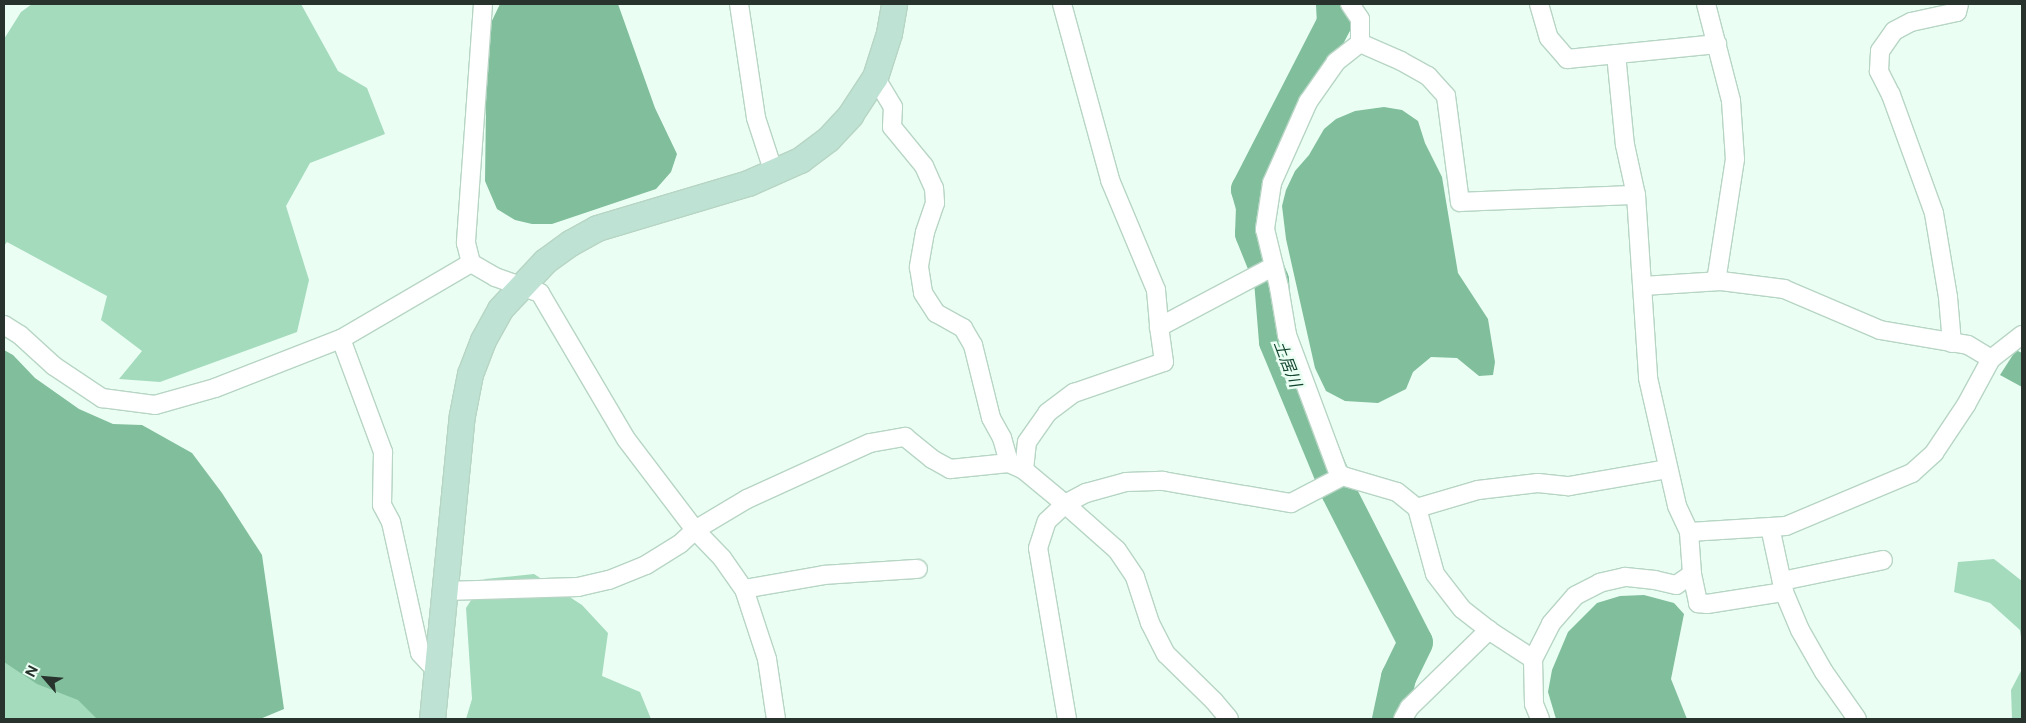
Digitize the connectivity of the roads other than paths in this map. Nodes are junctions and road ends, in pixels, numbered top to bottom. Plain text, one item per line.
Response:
1 (483, 4) edge
2 (739, 4) edge
3 (894, 4) edge
4 (1062, 4) edge
5 (1350, 4) edge
6 (1538, 4) edge
7 (1706, 4) edge
8 (1958, 4) edge
9 (1360, 43) junction
10 (1717, 44) junction
11 (1616, 54) junction
12 (875, 77) junction
13 (774, 173) junction
14 (1636, 195) junction
15 (471, 263) junction
16 (1274, 267) junction
17 (1721, 281) junction
18 (1643, 286) junction
19 (519, 287) junction
20 (4, 325) edge
21 (1159, 327) junction
22 (2022, 335) edge
23 (341, 339) junction
24 (1952, 343) junction
25 (1991, 359) junction
26 (1016, 466) junction
27 (1667, 469) junction
28 (1342, 476) junction
29 (1065, 504) junction
30 (1417, 508) junction
31 (1770, 527) junction
32 (695, 530) junction
33 (1689, 532) junction
34 (1882, 560) dead end
35 (918, 569) dead end
36 (1692, 574) junction
37 (1783, 586) junction
38 (744, 589) junction
39 (445, 590) junction
40 (1489, 630) junction
41 (1533, 659) junction
42 (438, 672) junction
43 (432, 719) edge
44 (776, 719) edge
45 (1067, 719) edge
46 (1229, 719) edge
47 (1403, 719) edge
48 (1540, 719) edge
49 (1857, 719) edge

1 - 15 street
2 - 13 street
3 - 12 street
4 - 21 street
5 - 9 street
6 - 11 street
7 - 10 street
8 - 24 street
9 - 14 street
9 - 16 street
10 - 11 street
10 - 17 street
11 - 14 street
12 - 13 street
12 - 26 street
13 - 19 street
14 - 18 street
15 - 19 street
15 - 23 street
16 - 21 street
16 - 28 street
17 - 18 street
17 - 24 street
18 - 27 street
19 - 32 street
19 - 39 street
20 - 23 street
21 - 26 street
22 - 25 street
23 - 42 street
24 - 25 street
25 - 31 street
26 - 29 street
26 - 32 street
27 - 30 street
27 - 33 street
28 - 29 street
28 - 30 street
29 - 45 street
29 - 46 street
30 - 40 street
31 - 33 street
31 - 37 street
32 - 38 street
32 - 39 street
33 - 36 street
34 - 37 street
35 - 38 street
36 - 37 street
36 - 41 street
37 - 49 street
38 - 44 street
39 - 42 street
40 - 41 street
40 - 47 street
41 - 48 street
42 - 43 street

